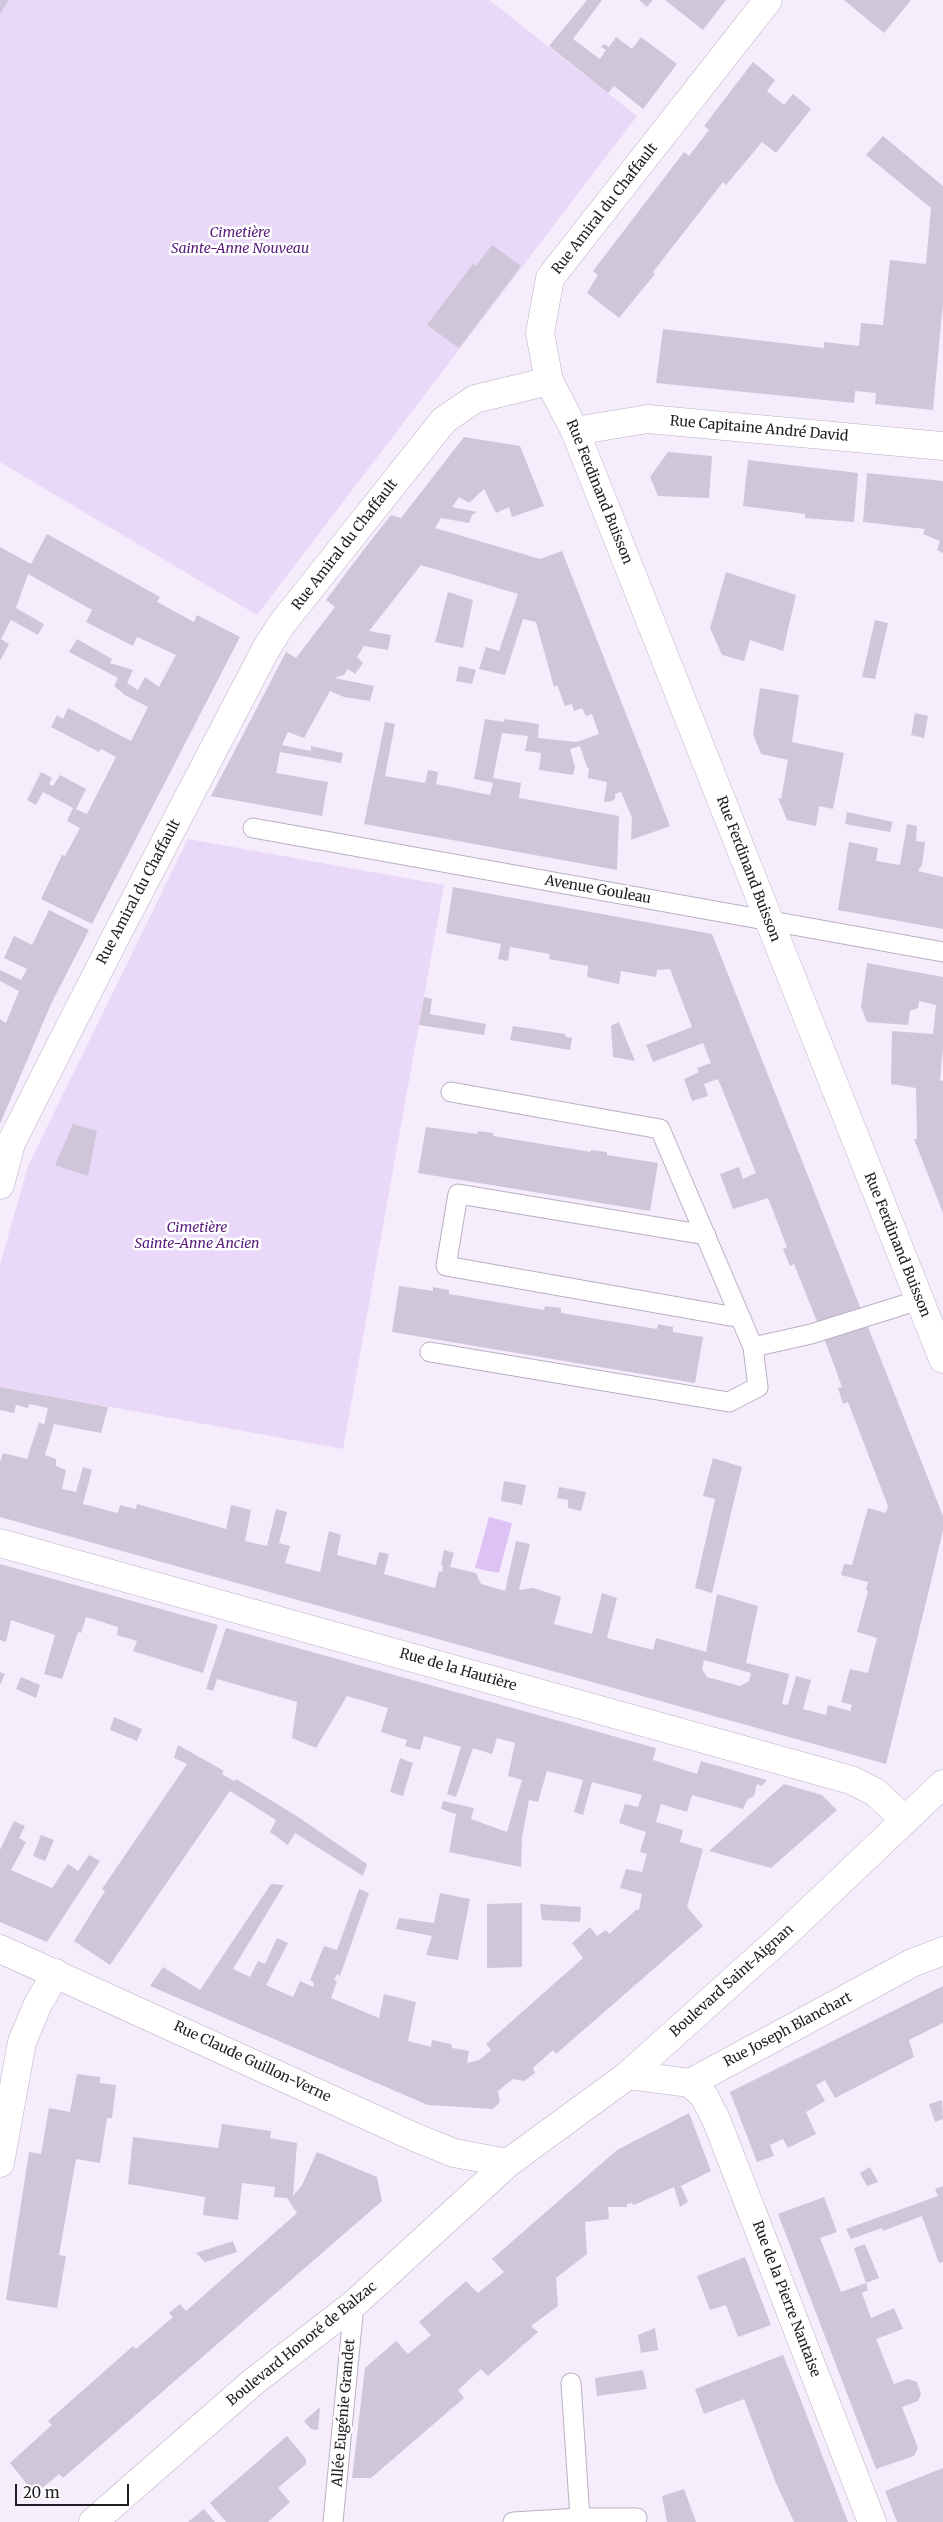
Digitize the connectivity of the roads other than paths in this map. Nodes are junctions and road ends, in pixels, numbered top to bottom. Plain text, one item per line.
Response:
1 (768, 0) edge
2 (549, 381) junction
3 (576, 431) junction
4 (943, 446) edge
5 (253, 828) dead end
6 (768, 920) junction
7 (943, 952) edge
8 (451, 1092) dead end
9 (0, 1185) edge
10 (706, 1235) junction
11 (919, 1300) junction
12 (741, 1318) junction
13 (753, 1347) junction
14 (430, 1352) dead end
15 (943, 1359) edge
16 (0, 1543) edge
17 (943, 1784) edge
18 (904, 1819) junction
19 (0, 1949) edge
20 (943, 1951) edge
21 (56, 1973) junction
22 (628, 2075) junction
23 (690, 2083) junction
24 (508, 2162) junction
25 (0, 2163) edge
26 (354, 2304) junction
27 (571, 2383) dead end
28 (580, 2518) junction
29 (637, 2518) dead end
30 (93, 2522) edge
31 (333, 2522) edge
32 (513, 2522) edge
33 (872, 2522) edge

1 - 2 street, Rue Amiral du Chaffault
2 - 3 street, Rue Ferdinand Buisson
2 - 9 street, Rue Amiral du Chaffault
3 - 4 street, Rue Capitaine André David
3 - 6 street, Rue Ferdinand Buisson
5 - 6 lane, Avenue Gouleau
6 - 7 lane, Avenue Gouleau
6 - 11 street, Rue Ferdinand Buisson
8 - 10 lane
10 - 12 lane
10 - 12 lane
11 - 13 lane
11 - 15 street, Rue Ferdinand Buisson
12 - 13 lane
13 - 14 lane
16 - 18 street, Rue de la Hautière
17 - 18 street, Boulevard Saint-Aignan
18 - 22 street, Boulevard Saint-Aignan
19 - 21 street, Rue Claude Guillon-Verne
20 - 23 street, Rue Joseph Blanchart
21 - 24 street, Rue Claude Guillon-Verne
21 - 25 street
22 - 23 street
22 - 24 street, Boulevard Saint-Aignan
23 - 33 street, Rue de la Pierre Nantaise
24 - 26 street, Boulevard Honoré de Balzac
26 - 30 street, Boulevard Honoré de Balzac
26 - 31 lane, Allée Eugénie Grandet
27 - 28 lane
28 - 29 lane
28 - 32 lane

